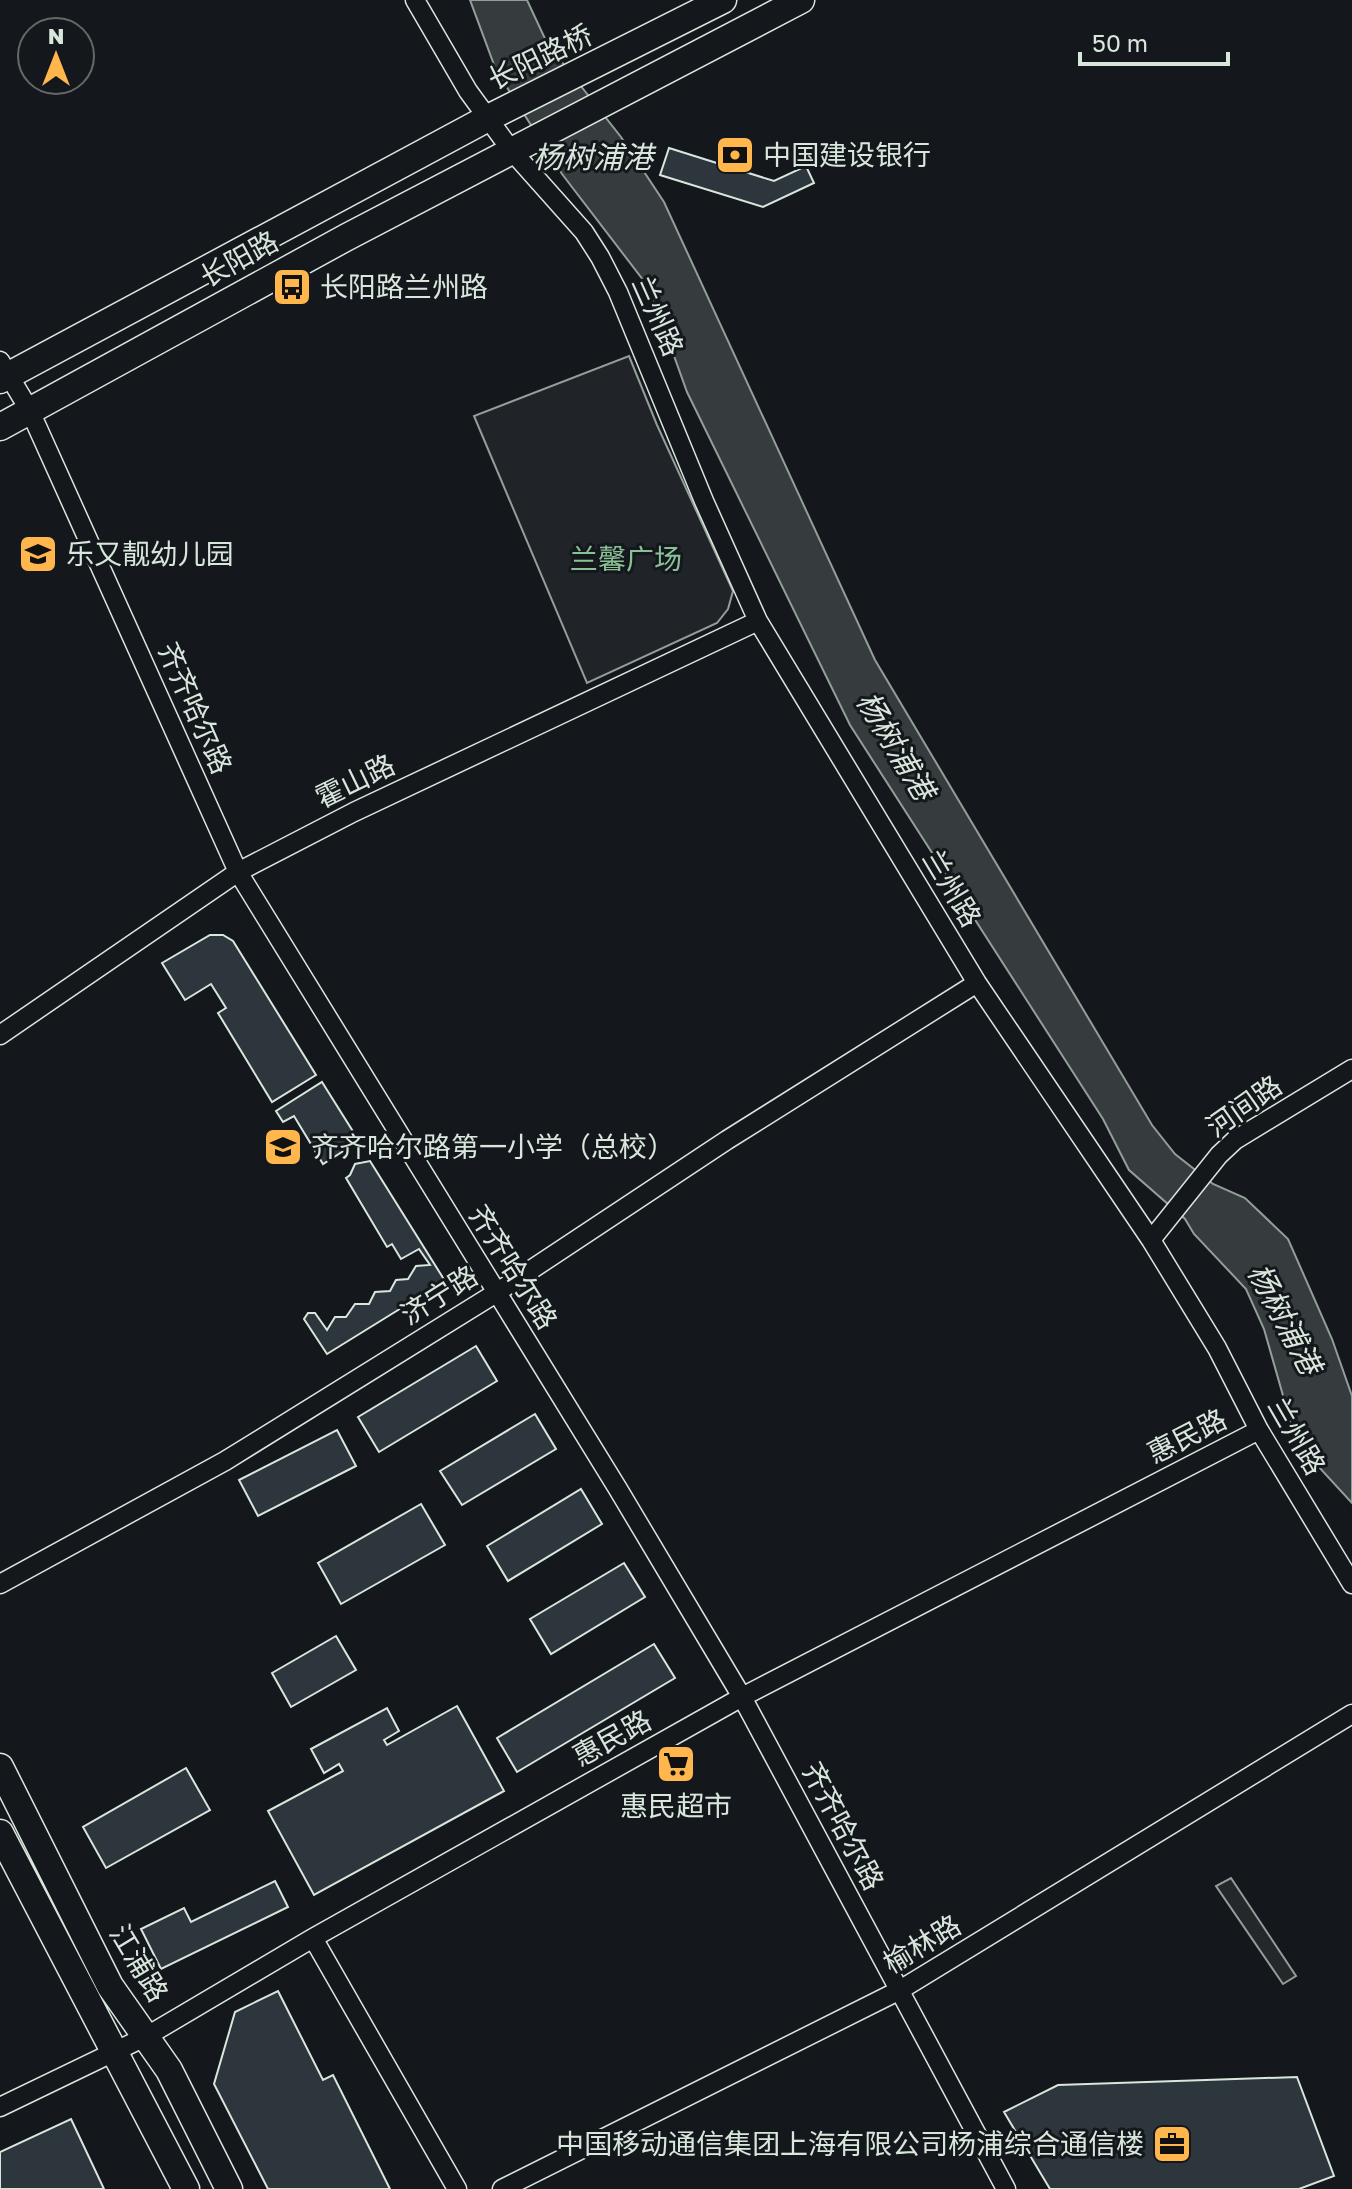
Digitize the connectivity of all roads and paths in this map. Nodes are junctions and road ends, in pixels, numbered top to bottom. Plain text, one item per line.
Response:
1 (415, 0) edge
2 (723, 0) edge
3 (801, 0) edge
4 (488, 118) junction
5 (511, 150) junction
6 (3, 372) edge
7 (30, 411) junction
8 (0, 427) edge
9 (758, 621) junction
10 (238, 872) junction
11 (977, 983) junction
12 (0, 1035) edge
13 (1352, 1069) edge
14 (1151, 1240) junction
15 (496, 1293) junction
16 (1259, 1430) junction
17 (0, 1584) edge
18 (1352, 1584) edge
19 (742, 1697) junction
20 (1352, 1714) edge
21 (0, 1767) edge
22 (0, 1833) edge
23 (313, 1938) junction
24 (900, 1990) junction
25 (147, 2036) junction
26 (116, 2052) junction
27 (0, 2107) edge
28 (186, 2189) edge
29 (229, 2189) edge
30 (457, 2189) edge
31 (502, 2189) edge
32 (1006, 2189) edge

1 - 4 street, 兰州路
2 - 4 main road, 长阳路桥
3 - 5 main road
4 - 5 street, 兰州路
4 - 6 main road, 长阳路
5 - 7 main road, 长阳路
5 - 9 street, 兰州路
6 - 7 street, 齐齐哈尔路
7 - 8 main road, 长阳路
7 - 10 street, 齐齐哈尔路
9 - 10 street, 霍山路
9 - 11 street, 兰州路
10 - 12 street, 霍山路
10 - 15 street, 齐齐哈尔路
11 - 14 street, 兰州路
11 - 15 street, 济宁路
13 - 14 street, 河间路
14 - 16 street, 兰州路
15 - 17 street, 济宁路
15 - 19 street, 齐齐哈尔路
16 - 18 street, 兰州路
16 - 19 street, 惠民路
19 - 23 street, 惠民路
19 - 24 street, 齐齐哈尔路
20 - 24 street, 榆林路
21 - 25 main road, 江浦路
22 - 26 main road
23 - 25 street, 惠民路
23 - 30 street
24 - 31 street, 榆林路
24 - 32 street, 齐齐哈尔路
25 - 26 street, 惠民路
25 - 29 main road, 江浦路
26 - 27 street, 惠民路
26 - 28 main road

